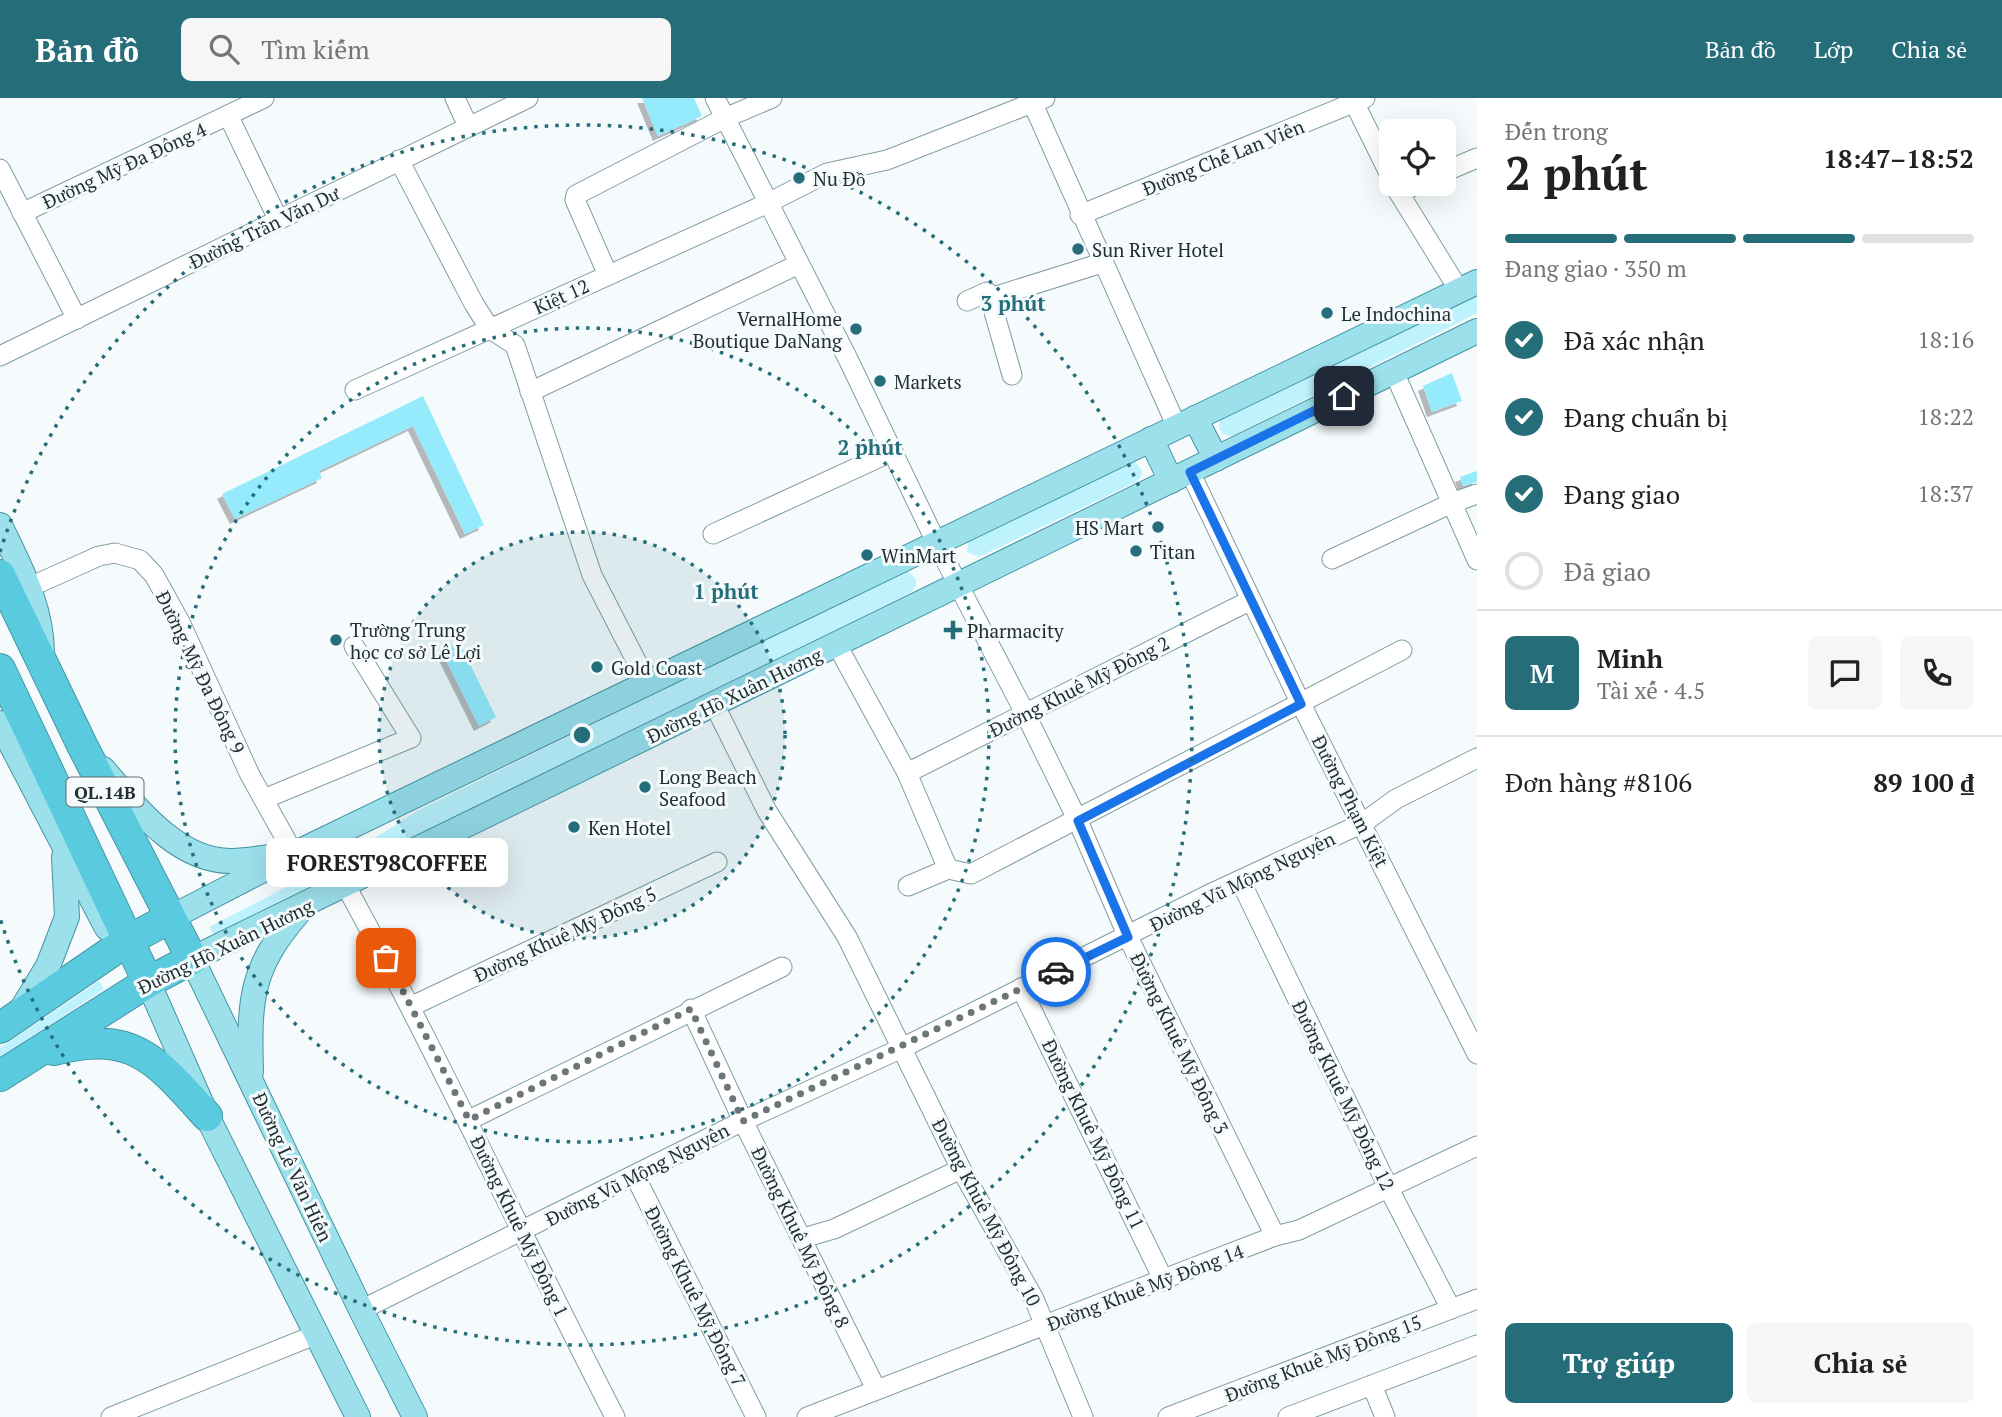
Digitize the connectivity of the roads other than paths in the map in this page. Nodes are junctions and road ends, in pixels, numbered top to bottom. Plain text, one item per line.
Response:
1 (264, 98) edge
2 (455, 98) edge
3 (528, 98) edge
4 (715, 98) edge
5 (772, 98) edge
6 (1357, 100) edge
7 (1039, 101) edge
8 (228, 116) junction
9 (725, 118) junction
10 (468, 126) junction
11 (1379, 149) edge
12 (1477, 158) edge
13 (399, 160) junction
14 (1456, 167) edge
15 (0, 169) edge
16 (1404, 196) edge
17 (768, 203) junction
18 (22, 213) junction
19 (1080, 215) junction
20 (278, 219) junction
21 (1102, 263) junction
22 (799, 264) junction
23 (608, 275) junction
24 (1468, 286) edge
25 (990, 298) junction
26 (967, 301) dead end
27 (77, 319) junction
28 (489, 329) junction
29 (1477, 331) edge
30 (0, 356) edge
31 (1394, 372) junction
32 (1012, 375) dead end
33 (355, 390) dead end
34 (530, 392) junction
35 (1186, 422) junction
36 (1151, 439) junction
37 (893, 451) junction
38 (1216, 459) junction
39 (1181, 476) junction
40 (1477, 495) edge
41 (1452, 503) junction
42 (0, 524) edge
43 (713, 534) dead end
44 (937, 544) junction
45 (1332, 559) dead end
46 (1477, 560) edge
47 (0, 575) edge
48 (958, 585) junction
49 (30, 587) junction
50 (1251, 600) junction
51 (837, 645) junction
52 (354, 646) dead end
53 (1402, 650) dead end
54 (42, 664) junction
55 (0, 669) edge
56 (648, 684) junction
57 (714, 704) junction
58 (1301, 704) junction
59 (1025, 713) junction
60 (0, 723) edge
61 (82, 745) junction
62 (1477, 758) edge
63 (906, 773) junction
64 (264, 799) junction
65 (1078, 821) junction
66 (1363, 823) junction
67 (63, 849) junction
68 (294, 854) junction
69 (717, 862) dead end
70 (948, 869) junction
71 (1240, 880) junction
72 (346, 886) junction
73 (908, 886) dead end
74 (304, 907) junction
75 (170, 918) junction
76 (1128, 937) junction
77 (127, 941) junction
78 (192, 958) junction
79 (782, 967) dead end
80 (148, 982) junction
81 (1021, 988) junction
82 (412, 1006) junction
83 (691, 1009) junction
84 (9, 1022) edge
85 (902, 1048) junction
86 (1477, 1054) edge
87 (30, 1056) junction
88 (0, 1076) edge
89 (251, 1079) junction
90 (207, 1116) junction
91 (469, 1120) junction
92 (743, 1121) junction
93 (1477, 1146) edge
94 (961, 1169) junction
95 (635, 1176) junction
96 (1389, 1189) junction
97 (520, 1234) junction
98 (1275, 1236) junction
99 (803, 1238) junction
100 (1164, 1281) junction
101 (1477, 1299) edge
102 (1451, 1309) junction
103 (361, 1310) junction
104 (1047, 1326) junction
105 (315, 1335) junction
106 (1477, 1345) edge
107 (1372, 1385) junction
108 (876, 1389) junction
109 (111, 1417) edge
110 (358, 1417) edge
111 (415, 1417) edge
112 (615, 1417) edge
113 (757, 1417) edge
114 (807, 1417) edge
115 (1083, 1417) edge
116 (1168, 1417) edge
117 (1288, 1417) edge
118 (1385, 1417) edge

1 - 8 street, Đường Mỹ Đa Đông 4
2 - 10 street
3 - 10 street, Đường Trần Văn Dư
4 - 9 street, Đường Khuê Mỹ Đông 3
5 - 9 street
6 - 11 street
6 - 19 street, Đường Chế Lan Viên
7 - 17 street, Kiệt 12
7 - 19 street
8 - 18 street, Đường Mỹ Đa Đông 4
8 - 20 street
9 - 17 street, Đường Khuê Mỹ Đông 3
9 - 23 street
10 - 13 street, Đường Trần Văn Dư
12 - 14 street
13 - 20 street, Đường Trần Văn Dư
13 - 28 street
15 - 18 street
16 - 24 street
17 - 22 street, Đường Khuê Mỹ Đông 3
17 - 23 street, Kiệt 12
18 - 27 street
19 - 21 street
20 - 27 street, Đường Trần Văn Dư
21 - 25 street
21 - 35 street
22 - 34 street
22 - 37 street, Đường Khuê Mỹ Đông 3
23 - 28 street, Kiệt 12
24 - 35 main road
25 - 26 street
25 - 32 street
27 - 30 street, Đường Trần Văn Dư
28 - 33 street, Kiệt 12
28 - 34 street
29 - 31 main road, Đường Hồ Xuân Hương
31 - 38 main road, Đường Hồ Xuân Hương
31 - 41 street
34 - 56 street
35 - 36 main road
35 - 38 main road
36 - 39 main road
36 - 44 main road
37 - 43 street
37 - 44 street, Đường Khuê Mỹ Đông 3
38 - 39 main road, Đường Hồ Xuân Hương
39 - 48 main road, Đường Hồ Xuân Hương
39 - 50 street, Đường Phạm Kiệt
40 - 41 street
41 - 45 street
41 - 46 street
42 - 49 main road
44 - 48 street, Đường Khuê Mỹ Đông 3
44 - 56 main road
47 - 54 highway, QL.14B
48 - 51 main road, Đường Hồ Xuân Hương
48 - 59 street, Đường Khuê Mỹ Đông 3
49 - 54 main road
49 - 64 street, Đường Mỹ Đa Đông 9
50 - 58 street, Đường Phạm Kiệt
50 - 59 street, Đường Khuê Mỹ Đông 2
51 - 57 main road, Đường Hồ Xuân Hương
51 - 63 street
52 - 64 street
53 - 58 street
54 - 61 highway, QL.14B
55 - 77 highway, QL.14B
56 - 68 main road
57 - 72 main road, Đường Hồ Xuân Hương
57 - 85 street, Đường Khuê Mỹ Đông 10
58 - 65 street
58 - 66 street, Đường Phạm Kiệt
59 - 63 street, Đường Khuê Mỹ Đông 2
59 - 65 street, Đường Khuê Mỹ Đông 3
60 - 67 main road
61 - 68 main road
61 - 75 highway, QL.14B
62 - 66 street, Đường Vũ Mộng Nguyên
63 - 70 street
64 - 68 street, Đường Mỹ Đa Đông 9
65 - 70 street
65 - 76 street, Đường Khuê Mỹ Đông 3
66 - 71 street, Đường Vũ Mộng Nguyên
66 - 86 street, Đường Phạm Kiệt
67 - 77 main road
67 - 84 main road
68 - 75 main road
69 - 82 street, Đường Khuê Mỹ Đông 5
70 - 73 street
71 - 76 street, Đường Vũ Mộng Nguyên
71 - 96 street, Đường Khuê Mỹ Đông 12
72 - 74 main road, Đường Hồ Xuân Hương
72 - 82 street, Đường Khuê Mỹ Đông 1
74 - 78 main road, Đường Hồ Xuân Hương
74 - 89 main road
75 - 77 highway
75 - 78 highway, Đường Lê Văn Hiến
76 - 81 street, Đường Vũ Mộng Nguyên
76 - 98 street, Đường Khuê Mỹ Đông 3
77 - 80 highway
77 - 84 highway
78 - 80 highway, Đường Hồ Xuân Hương
78 - 89 main road, Đường Lê Văn Hiến
79 - 83 street
80 - 87 highway, Đường Hồ Xuân Hương
80 - 90 main road
81 - 85 street, Đường Vũ Mộng Nguyên
81 - 100 street, Đường Khuê Mỹ Đông 11
82 - 91 street, Đường Khuê Mỹ Đông 1
83 - 91 street
83 - 92 street, Đường Khuê Mỹ Đông 8
85 - 92 street, Đường Vũ Mộng Nguyên
85 - 94 street, Đường Khuê Mỹ Đông 10
87 - 88 highway, Đường Hồ Xuân Hương
87 - 90 highway
89 - 103 main road, Đường Lê Văn Hiến
90 - 105 main road
91 - 97 street, Đường Khuê Mỹ Đông 1
92 - 95 street, Đường Vũ Mộng Nguyên
92 - 99 street, Đường Khuê Mỹ Đông 8
93 - 96 street, Đường Khuê Mỹ Đông 14
94 - 99 street
94 - 104 street, Đường Khuê Mỹ Đông 10
95 - 97 street, Đường Vũ Mộng Nguyên
95 - 113 street, Đường Khuê Mỹ Đông 7
96 - 98 street, Đường Khuê Mỹ Đông 14
96 - 102 street, Đường Khuê Mỹ Đông 12
97 - 103 street, Đường Vũ Mộng Nguyên
97 - 112 street, Đường Khuê Mỹ Đông 1
98 - 100 street, Đường Khuê Mỹ Đông 14
99 - 108 street, Đường Khuê Mỹ Đông 8
100 - 104 street, Đường Khuê Mỹ Đông 14
101 - 102 street, Đường Khuê Mỹ Đông 15
102 - 116 street, Đường Khuê Mỹ Đông 15
103 - 111 main road, Đường Lê Văn Hiến
104 - 108 street, Đường Khuê Mỹ Đông 14
104 - 115 street, Đường Khuê Mỹ Đông 10
105 - 109 street
105 - 110 main road
106 - 107 street
107 - 117 street
107 - 118 street
108 - 114 street, Đường Khuê Mỹ Đông 14

